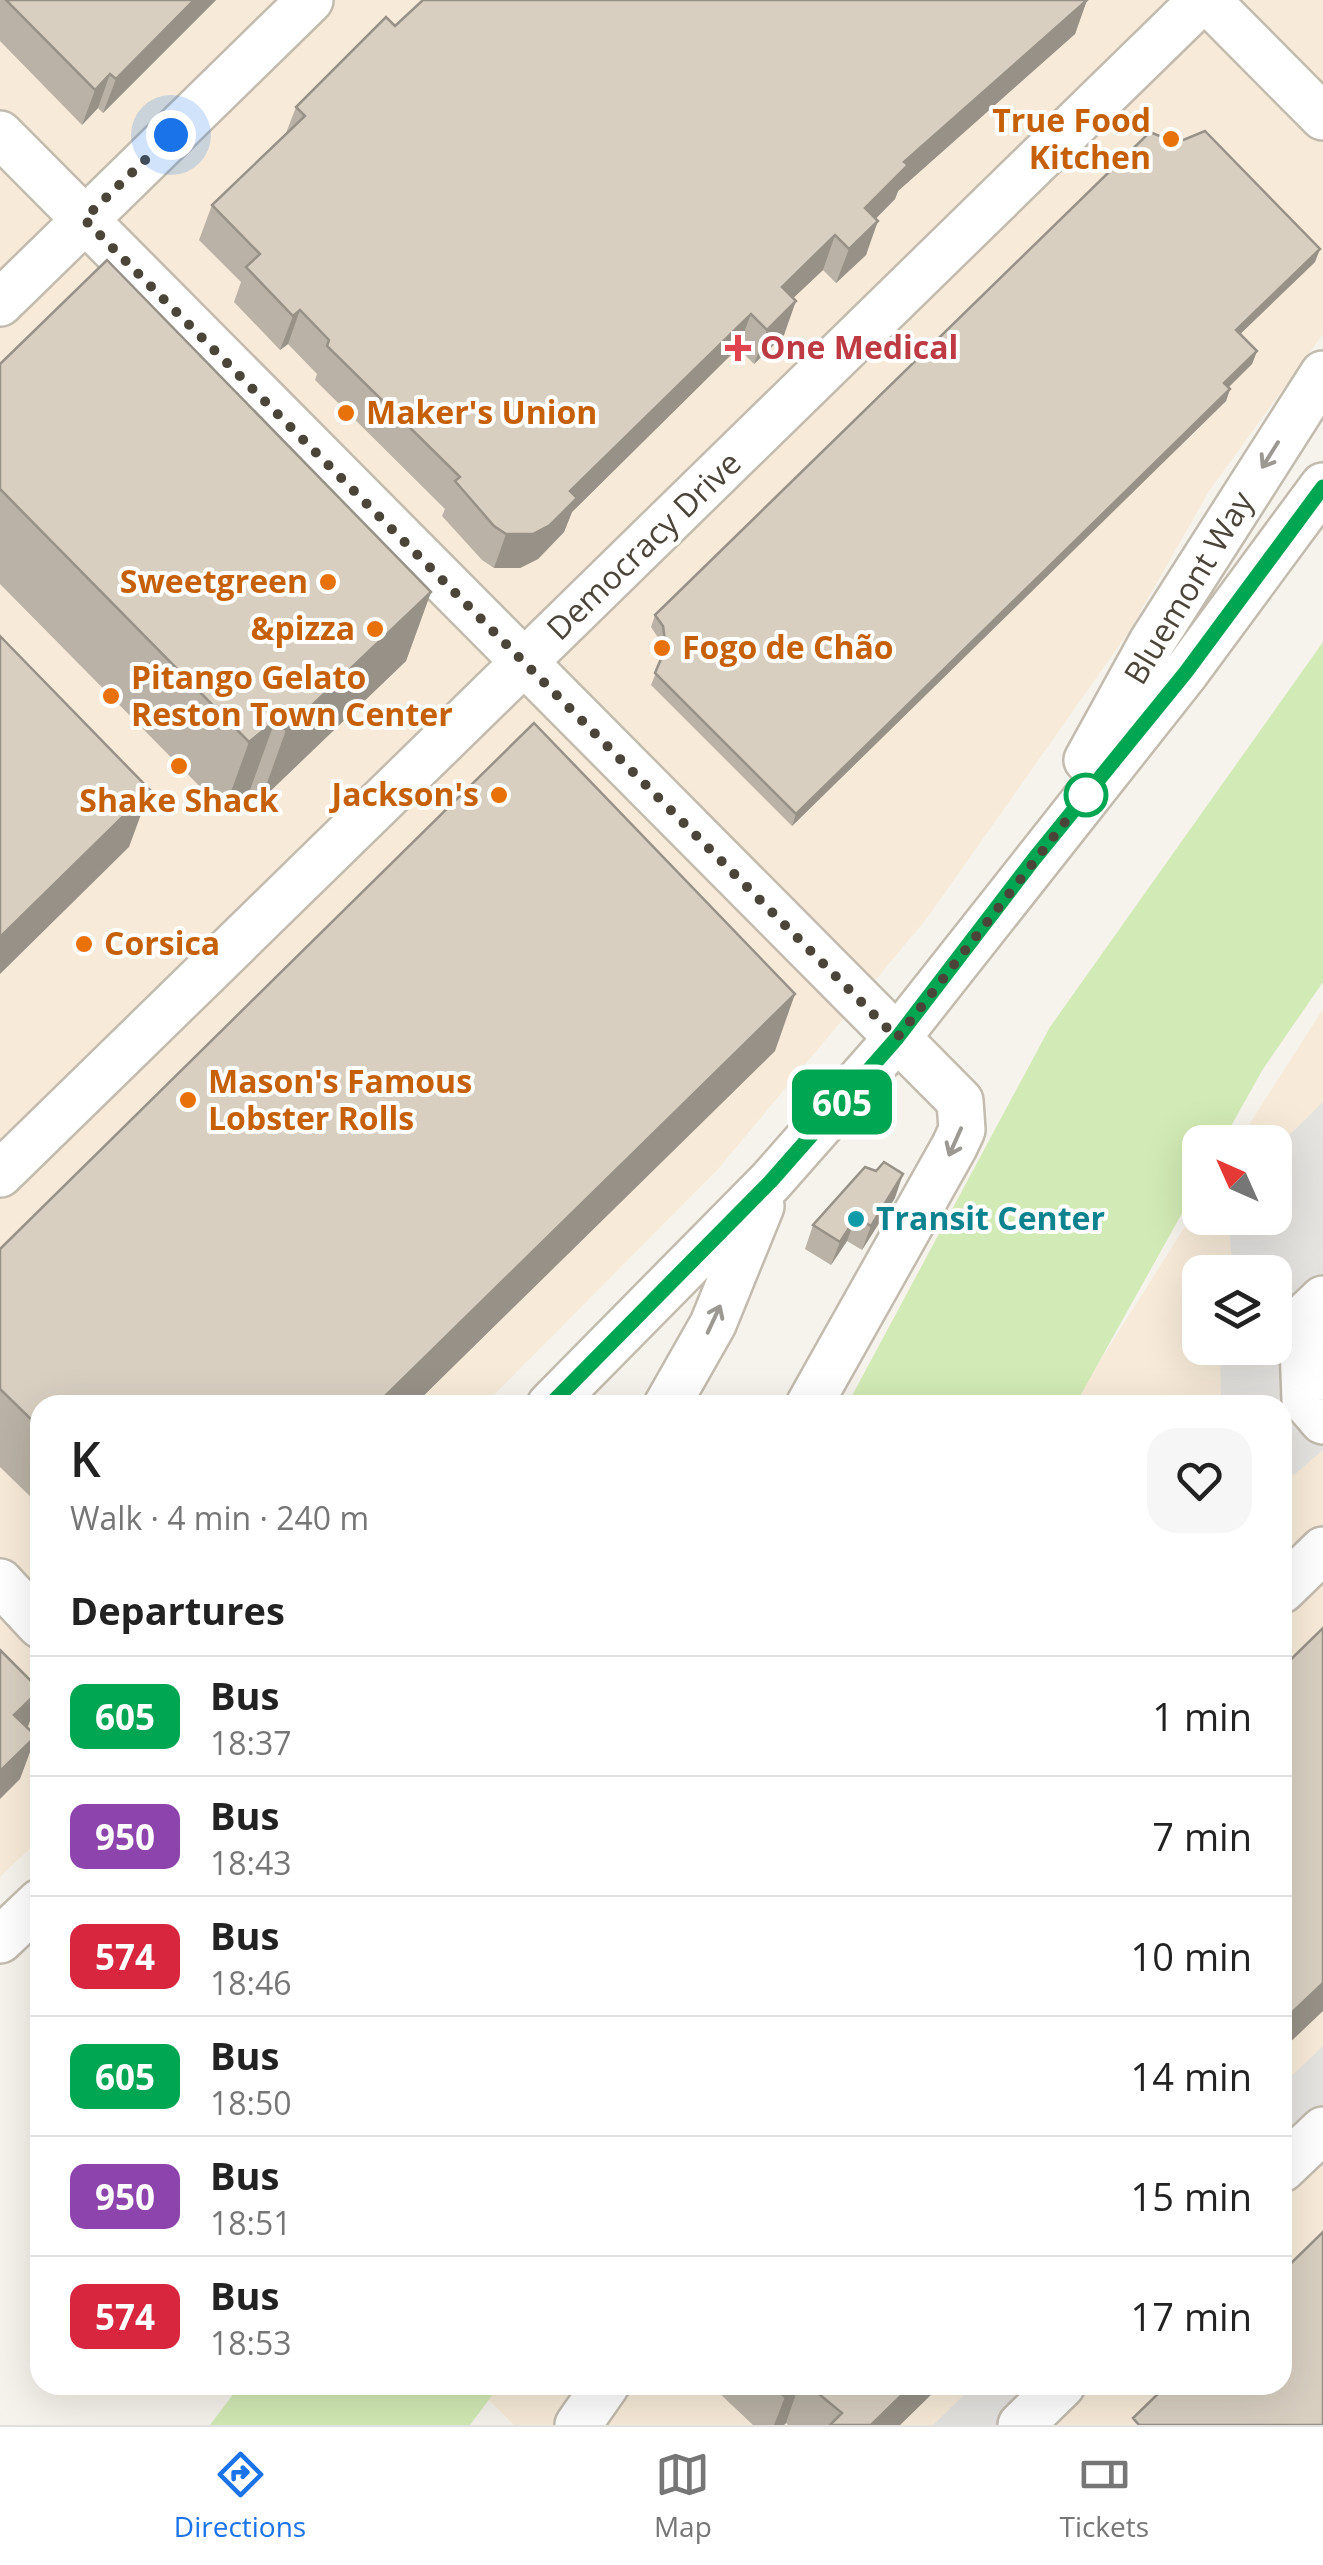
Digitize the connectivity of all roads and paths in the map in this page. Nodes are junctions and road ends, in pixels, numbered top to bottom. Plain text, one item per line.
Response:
1 (310, 0) edge
2 (1204, 0) edge
3 (1323, 117) edge
4 (0, 134) edge
5 (84, 219) junction
6 (0, 303) edge
7 (1323, 374) edge
8 (1323, 486) edge
9 (524, 664) junction
10 (1034, 859) junction
11 (897, 1038) junction
12 (0, 1174) edge
13 (771, 1181) junction
14 (1323, 1299) edge
15 (560, 1395) edge
16 (674, 1395) edge
17 (815, 1395) edge
18 (1323, 1422) edge
19 (1323, 1550) edge
20 (1292, 1580) edge
21 (0, 1582) edge
22 (30, 1614) edge
23 (30, 1912) edge
24 (0, 1940) edge
25 (1323, 2130) edge
26 (1292, 2159) edge
27 (599, 2395) edge
28 (1052, 2395) edge
29 (578, 2425) edge
30 (1021, 2425) edge

1 - 5 street
2 - 3 street
2 - 9 street, Democracy Drive
4 - 5 street
5 - 6 street
5 - 9 street
7 -> 10 street, Bluemont Way
8 - 10 street, Bluemont Way
9 - 11 street
9 - 12 street, Democracy Drive
10 - 11 street, Bluemont Way
11 - 13 street, Bluemont Way
11 -> 17 street
13 - 15 street, Bluemont Way
16 -> 13 street
14 - 18 street
19 - 20 street
21 - 22 street
23 - 24 street
25 - 26 street
27 - 29 street
28 - 30 street

